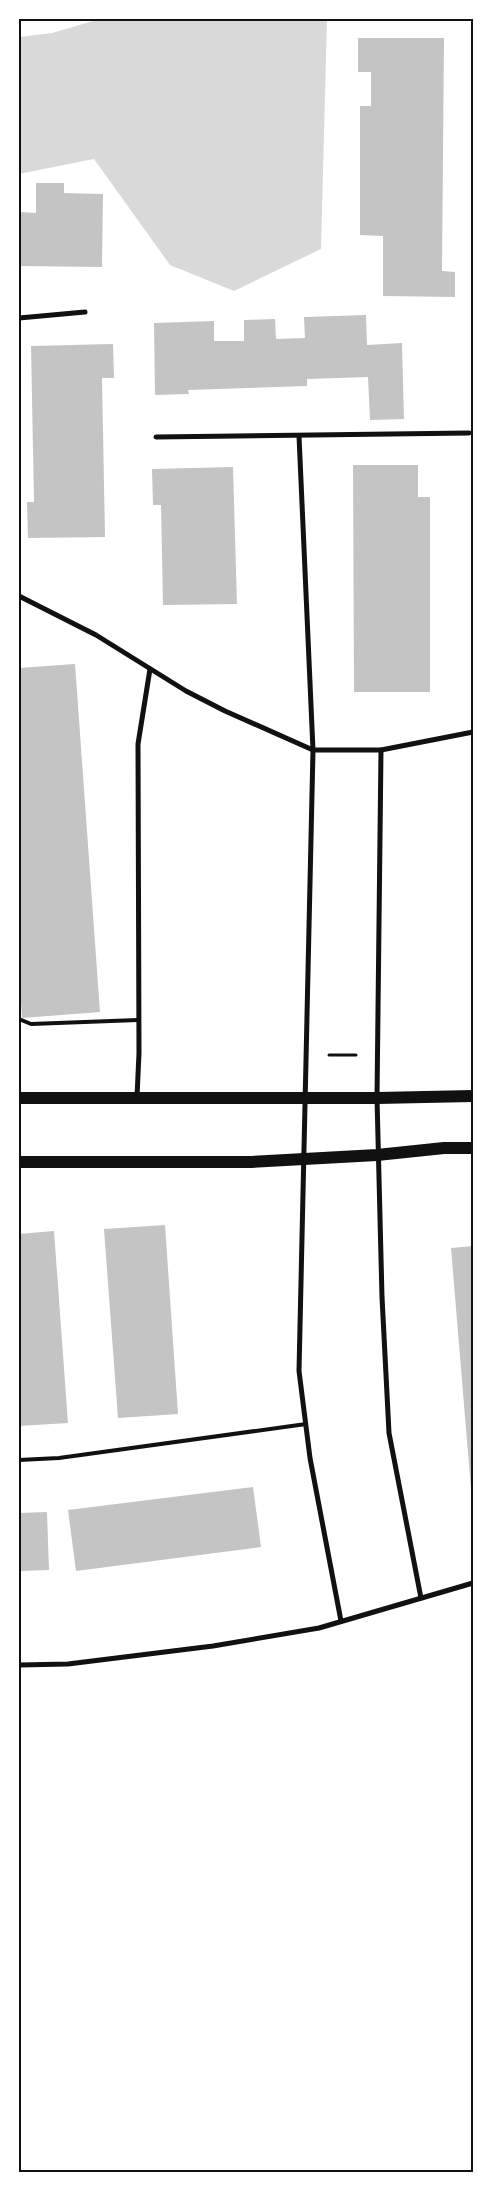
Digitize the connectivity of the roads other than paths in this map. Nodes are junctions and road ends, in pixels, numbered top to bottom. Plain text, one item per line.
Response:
1 (85, 312) dead end
2 (19, 318) edge
3 (469, 433) dead end
4 (299, 436) junction
5 (156, 437) dead end
6 (19, 596) edge
7 (150, 670) junction
8 (473, 732) edge
9 (313, 750) junction
10 (381, 750) junction
11 (19, 1018) edge
12 (138, 1020) junction
13 (473, 1096) edge
14 (19, 1098) edge
15 (137, 1098) junction
16 (306, 1098) junction
17 (376, 1098) junction
18 (473, 1148) edge
19 (377, 1155) junction
20 (304, 1159) junction
21 (19, 1162) edge
22 (306, 1424) junction
23 (19, 1460) edge
24 (473, 1583) edge
25 (421, 1598) junction
26 (341, 1621) junction
27 (19, 1666) edge

1 - 2 street
3 - 4 street
4 - 5 street
4 - 9 street
6 - 7 street
7 - 9 street
7 - 12 street
8 - 10 street
9 - 10 street
9 - 16 street
10 - 17 street
11 - 12 lane
12 - 15 street
13 - 17 main road
14 - 15 main road
15 - 16 main road
16 - 17 main road
16 - 20 street
17 - 19 street
18 - 19 main road
19 - 20 main road
19 - 25 street
20 - 21 main road
20 - 22 street
22 - 23 lane
22 - 26 street
24 - 25 street
25 - 26 street
26 - 27 street

